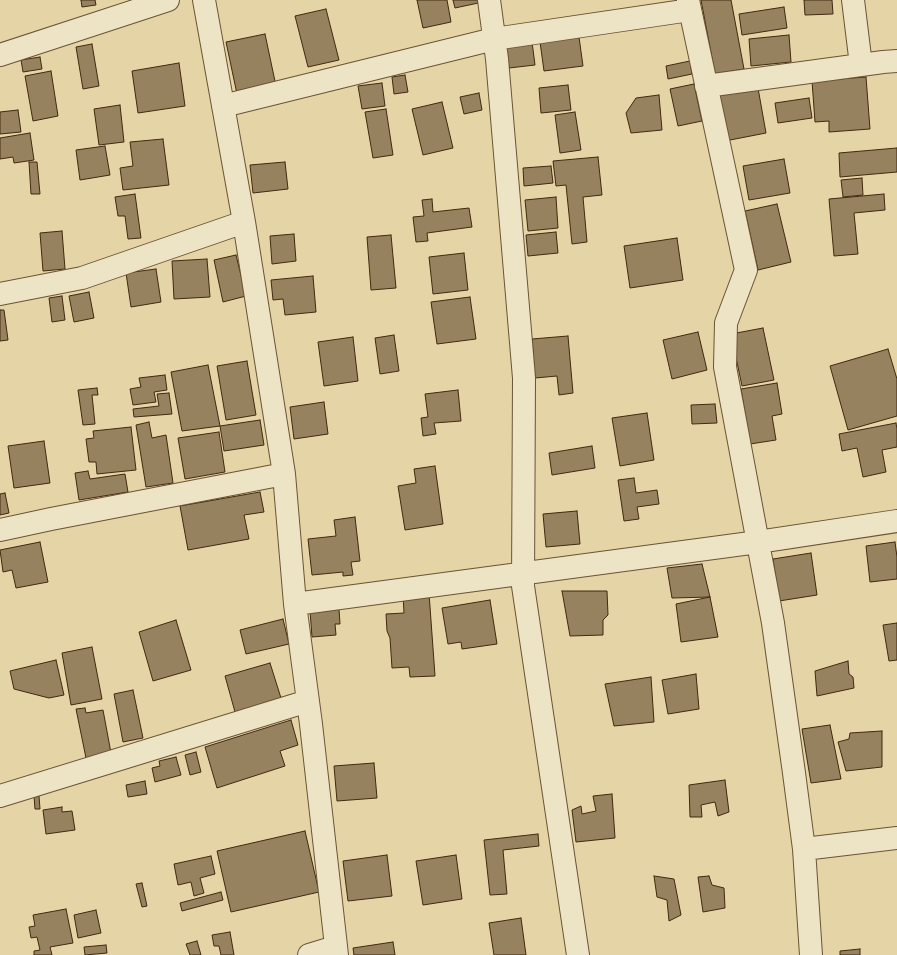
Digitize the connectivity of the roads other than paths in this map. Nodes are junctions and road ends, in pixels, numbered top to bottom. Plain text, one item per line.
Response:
1 (168, 0) edge
2 (204, 0) edge
3 (489, 0) edge
4 (853, 0) edge
5 (689, 5) edge
6 (494, 39) junction
7 (0, 55) edge
8 (897, 61) edge
9 (861, 65) junction
10 (706, 86) junction
11 (223, 106) junction
12 (244, 222) junction
13 (0, 294) edge
14 (284, 474) junction
15 (897, 521) edge
16 (0, 530) edge
17 (758, 542) junction
18 (523, 574) junction
19 (295, 604) junction
20 (308, 701) junction
21 (0, 796) edge
22 (897, 838) edge
23 (804, 849) junction
24 (336, 951) edge
25 (309, 955) edge
26 (578, 955) edge
27 (811, 955) edge

1 - 7 street
2 - 11 street
3 - 6 street
4 - 9 street
5 - 6 street
5 - 10 street
6 - 11 street
6 - 18 street
8 - 9 street
9 - 10 street
10 - 17 street
11 - 12 street
12 - 13 street
12 - 14 street
14 - 16 street
14 - 19 street
15 - 17 street
17 - 18 street
17 - 23 street
18 - 19 street
18 - 26 street
19 - 20 street
20 - 21 street
20 - 24 street
22 - 23 street
23 - 27 street
24 - 25 street

